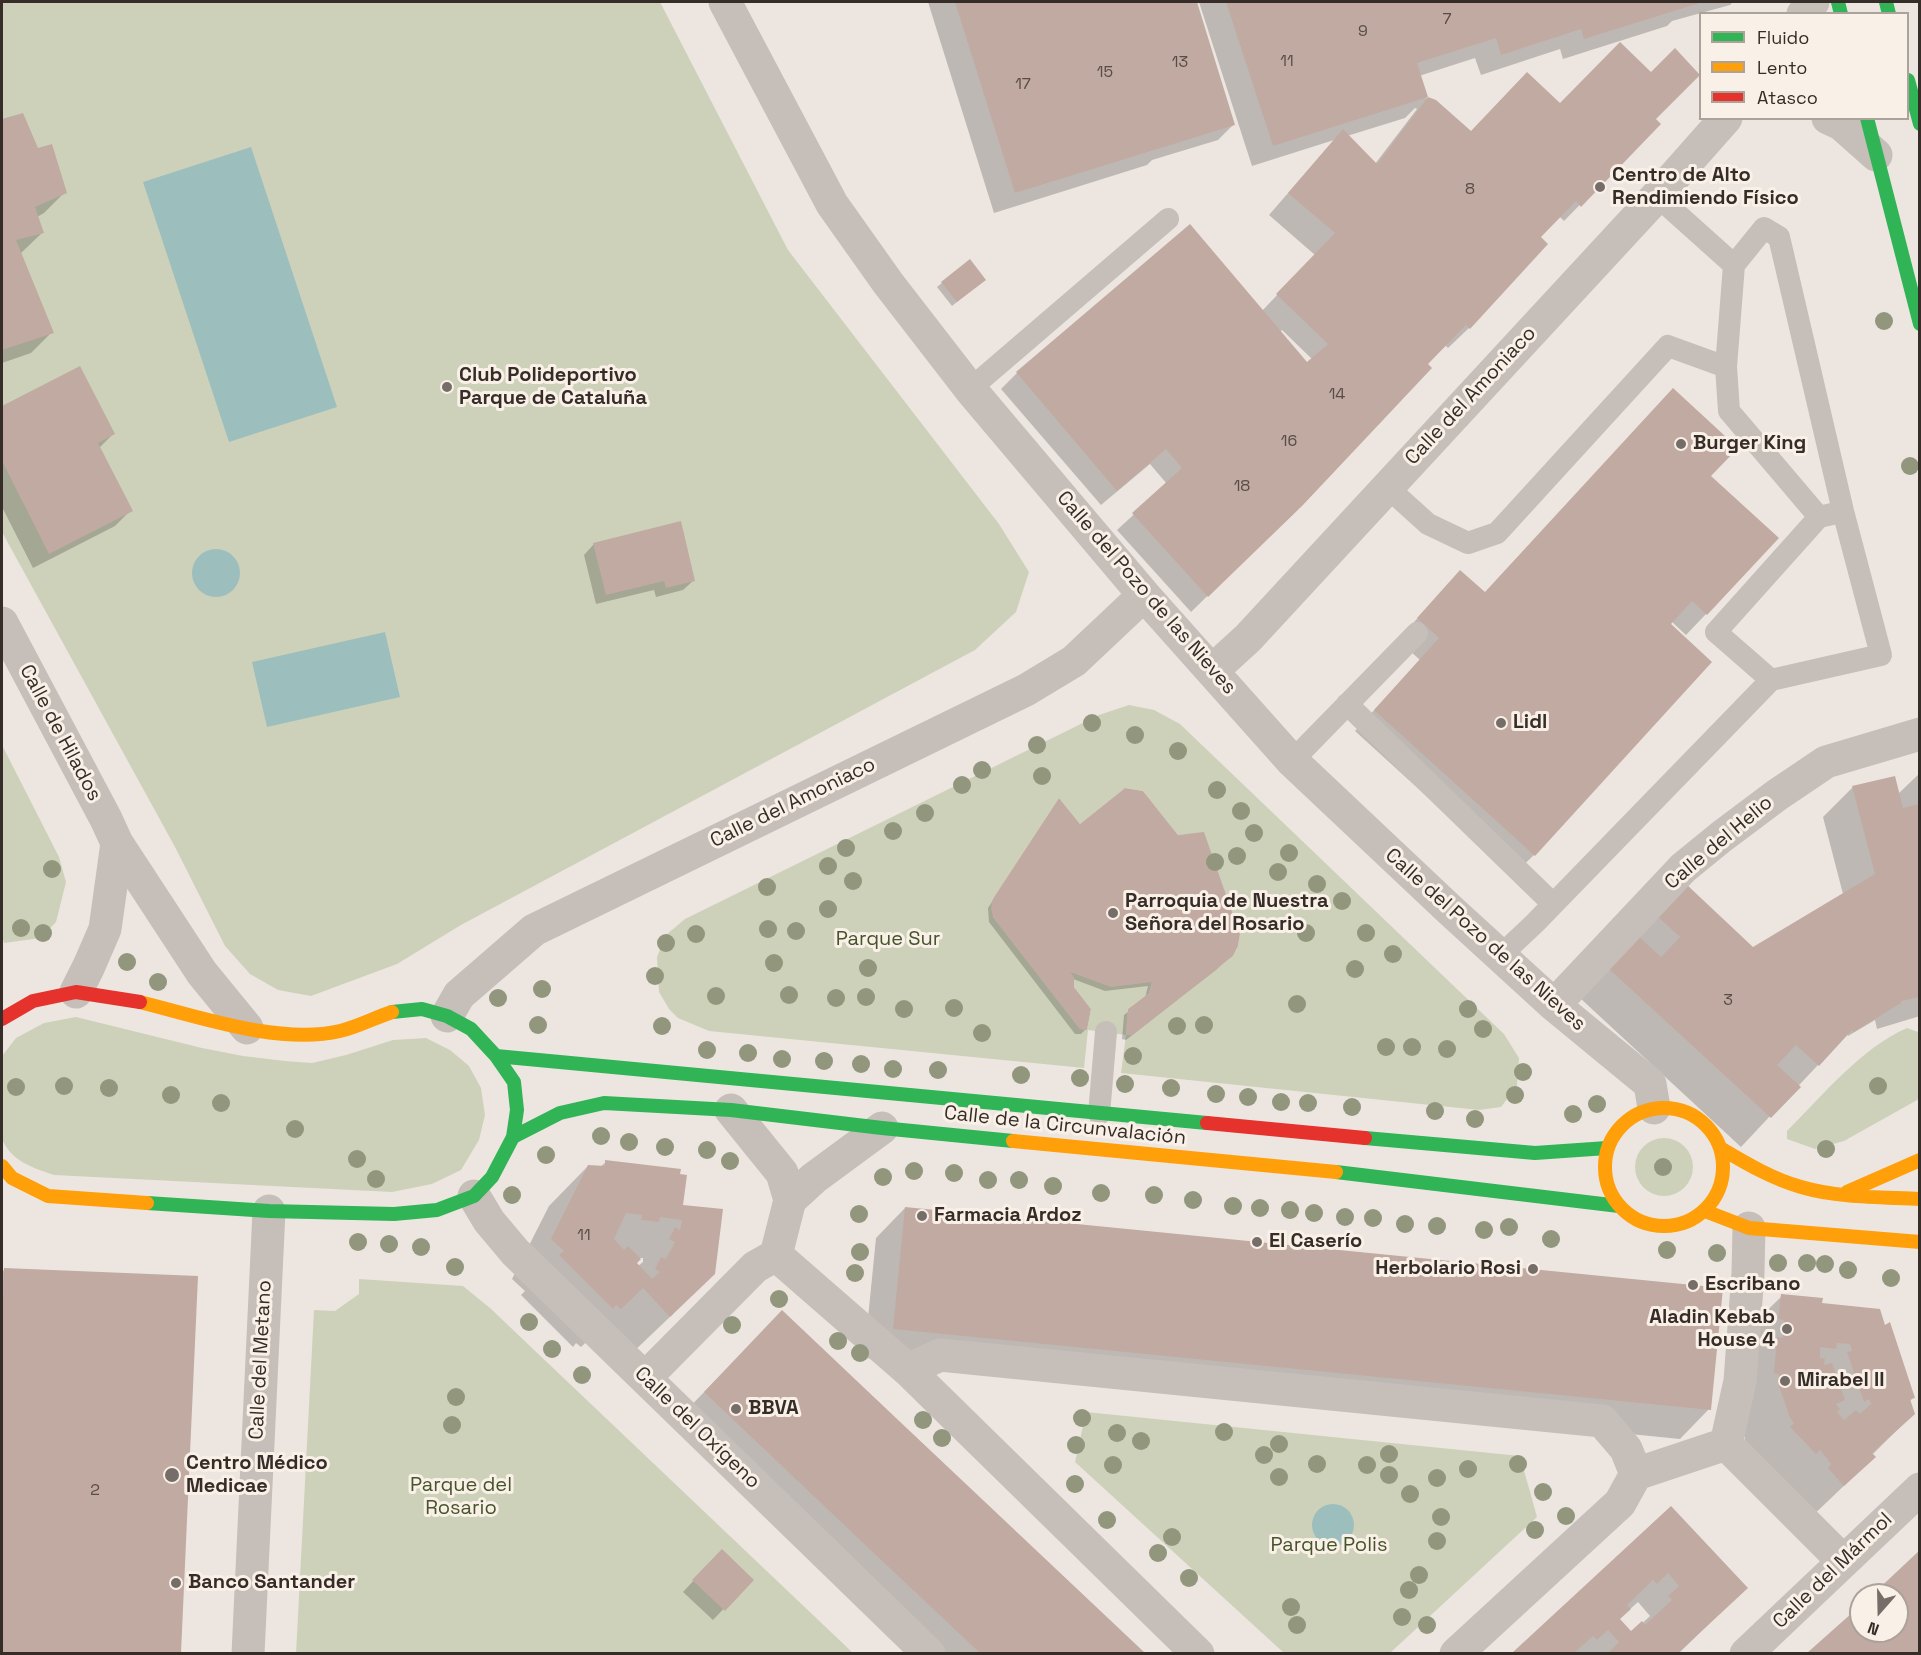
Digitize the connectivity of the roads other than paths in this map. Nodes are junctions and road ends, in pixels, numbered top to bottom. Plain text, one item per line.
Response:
1 (733, 4) edge
2 (1812, 6) edge
3 (1833, 12) edge
4 (1909, 84) edge
5 (1724, 120) edge
6 (1832, 120) edge
7 (1867, 120) edge
8 (1920, 124) edge
9 (1876, 155) junction
10 (1657, 196) junction
11 (1168, 219) dead end
12 (1734, 265) junction
13 (1920, 324) edge
14 (1726, 367) junction
15 (970, 389) junction
16 (1387, 487) junction
17 (1843, 511) junction
18 (1819, 517) junction
19 (1144, 595) junction
20 (2, 623) edge
21 (1418, 633) dead end
22 (1212, 670) junction
23 (1771, 680) junction
24 (1347, 704) junction
25 (1920, 734) edge
26 (1292, 761) junction
27 (117, 843) junction
28 (1553, 904) junction
29 (1500, 956) junction
30 (76, 992) junction
31 (1554, 1005) junction
32 (447, 1016) junction
33 (2, 1019) edge
34 (248, 1028) junction
35 (1106, 1032) dead end
36 (496, 1056) junction
37 (1654, 1108) junction
38 (731, 1110) junction
39 (1100, 1114) junction
40 (882, 1128) junction
41 (513, 1137) junction
42 (1607, 1148) junction
43 (1722, 1149) junction
44 (1920, 1160) edge
45 (2, 1166) edge
46 (1841, 1194) junction
47 (474, 1196) junction
48 (790, 1200) junction
49 (1920, 1200) edge
50 (1619, 1206) junction
51 (269, 1211) junction
52 (1706, 1211) junction
53 (1749, 1228) junction
54 (1920, 1242) edge
55 (776, 1255) junction
56 (908, 1370) junction
57 (645, 1378) junction
58 (1726, 1444) junction
59 (1636, 1474) junction
60 (1920, 1489) edge
61 (1844, 1561) junction
62 (248, 1653) edge
63 (929, 1653) edge
64 (1198, 1653) edge
65 (1456, 1653) edge
66 (1746, 1653) edge

1 - 15 street, Calle del Pozo de las Nieves
2 - 3 street
4 - 8 street
5 - 10 street, Calle del Amoniaco
6 - 9 street
7 - 9 street
9 - 13 street
10 - 12 lane
10 - 16 street, Calle del Amoniaco
11 - 15 lane
12 - 14 lane
12 - 17 lane
14 - 16 lane
14 - 18 lane
15 - 19 street, Calle del Pozo de las Nieves
16 - 22 street, Calle del Amoniaco
17 - 18 lane
17 - 23 lane
18 - 23 lane
19 - 22 street, Calle del Pozo de las Nieves
19 - 32 street, Calle del Amoniaco
20 - 27 street, Calle de Hilados
21 - 24 lane
22 - 26 street, Calle del Pozo de las Nieves
23 - 28 lane
24 - 26 lane
24 - 28 lane
25 - 31 street, Calle del Helio
26 - 29 street, Calle del Pozo de las Nieves
27 - 30 street
27 - 34 street, Calle de Hilados
28 - 29 lane
29 - 31 street, Calle del Pozo de las Nieves
30 - 33 street
30 - 34 street
31 - 37 street, Calle del Pozo de las Nieves
32 - 34 street
32 - 36 street
35 - 39 lane
36 - 39 street, Calle de la Circunvalación
36 - 41 street
37 - 42 street
37 - 43 street
38 - 40 street, Calle de la Circunvalación
38 - 41 street, Calle de la Circunvalación
38 - 48 street
39 - 42 street, Calle de la Circunvalación
40 - 48 street
40 - 50 street, Calle de la Circunvalación
41 - 47 street
42 - 50 street
43 - 46 street
43 - 52 street
44 - 46 street
45 - 51 street
46 - 49 street
47 - 51 street
47 - 57 street, Calle del Oxígeno
48 - 55 street
50 - 52 street
51 - 62 street, Calle del Metano
52 - 53 street
53 - 54 street
53 - 58 street
55 - 56 street
55 - 57 street
56 - 59 street
56 - 64 street
57 - 63 street, Calle del Oxígeno
58 - 59 street
58 - 61 street
59 - 65 street
60 - 61 street, Calle del Mármol
61 - 66 street, Calle del Mármol

